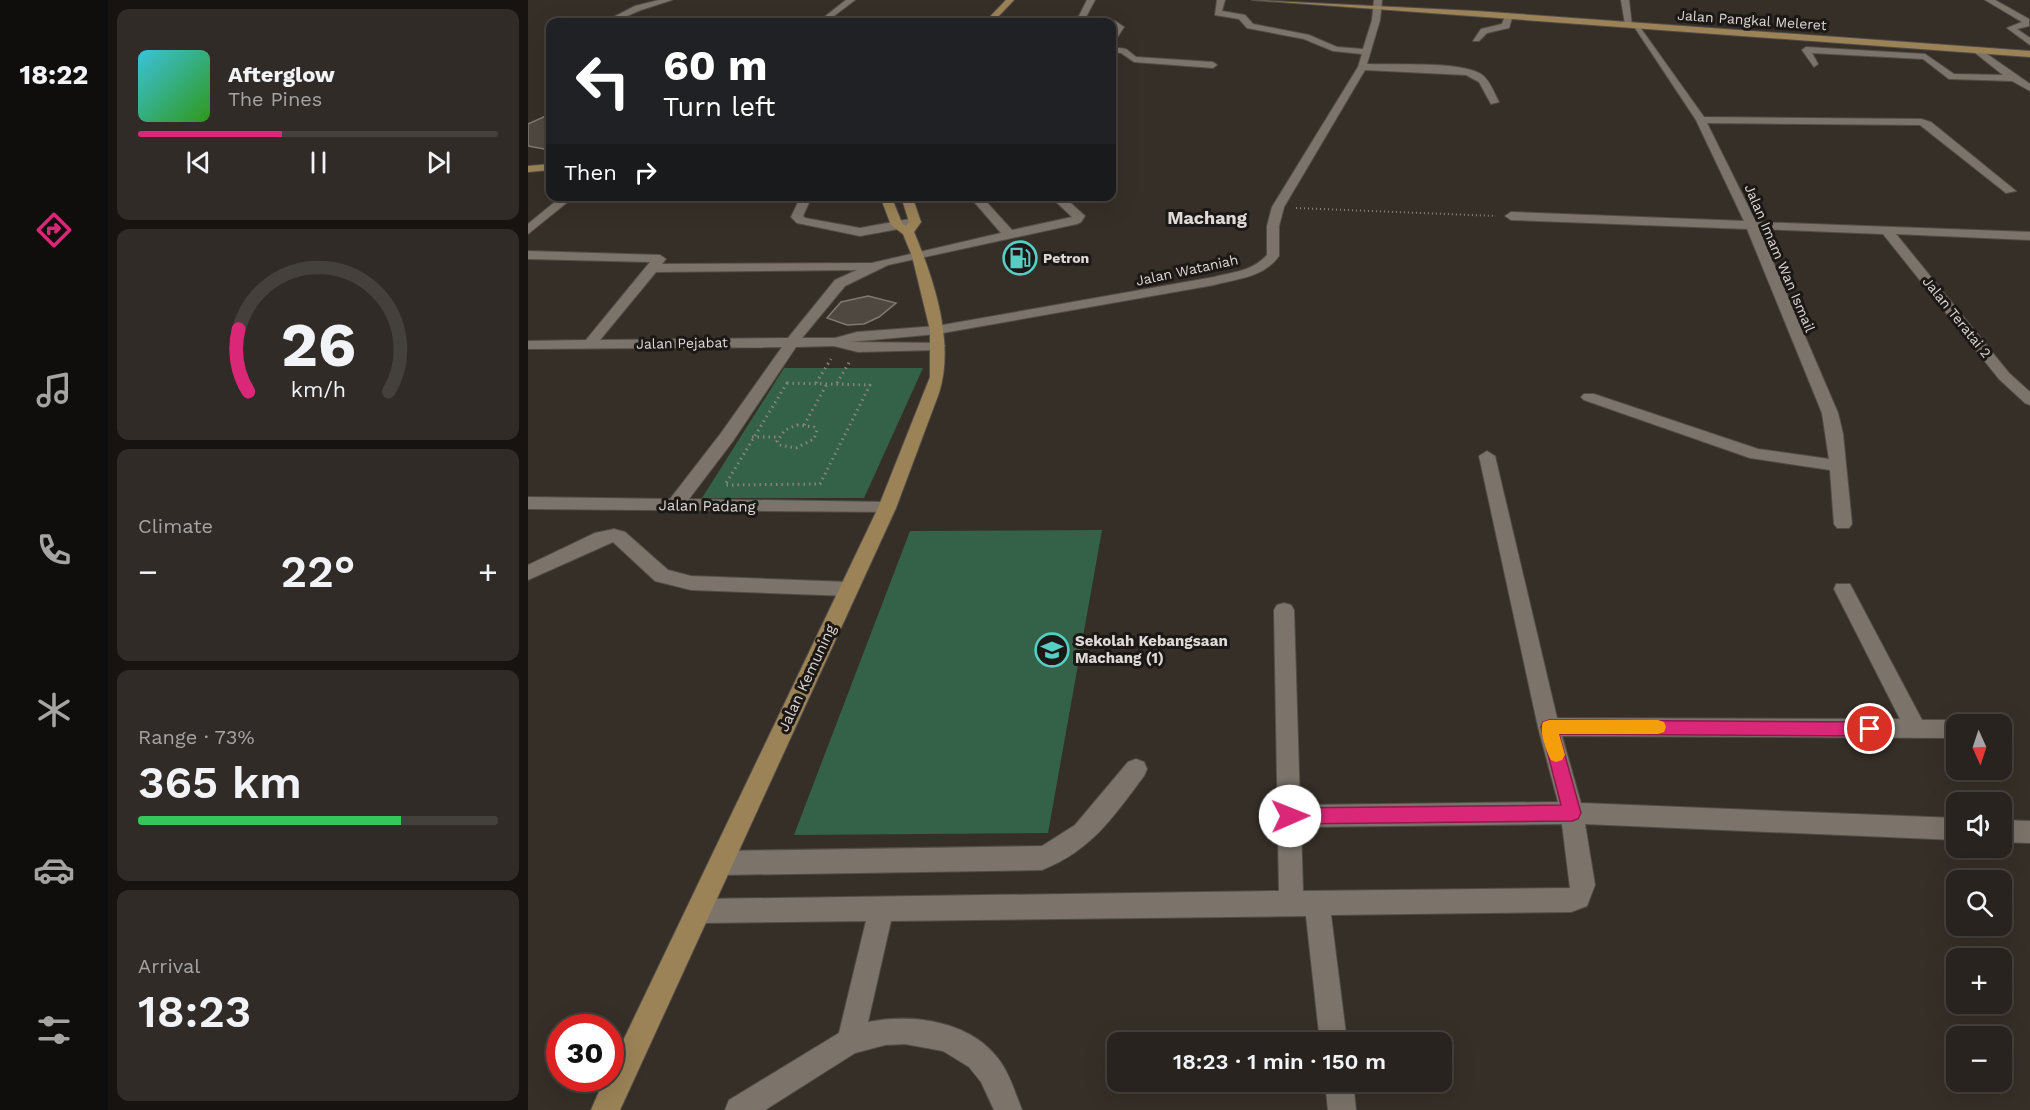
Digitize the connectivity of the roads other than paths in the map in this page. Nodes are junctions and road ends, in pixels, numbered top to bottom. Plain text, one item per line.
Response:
1 (668, 0) edge
2 (851, 0) edge
3 (1010, 0) edge
4 (1091, 0) edge
5 (1221, 0) edge
6 (1256, 0) edge
7 (1625, 0) edge
8 (1989, 0) edge
9 (1378, 3) edge
10 (1509, 15) junction
11 (617, 18) edge
12 (827, 18) edge
13 (993, 18) edge
14 (1082, 18) edge
15 (1633, 24) junction
16 (1476, 39) dead end
17 (2030, 42) edge
18 (1116, 50) edge
19 (1977, 50) junction
20 (1368, 52) junction
21 (2030, 54) edge
22 (1814, 64) dead end
23 (1213, 65) dead end
24 (1362, 67) junction
25 (2013, 78) junction
26 (2030, 88) edge
27 (1494, 102) dead end
28 (1701, 120) junction
29 (546, 167) edge
30 (528, 169) edge
31 (2010, 191) dead end
32 (564, 201) edge
33 (804, 201) edge
34 (889, 201) edge
35 (906, 201) edge
36 (979, 201) edge
37 (1061, 201) edge
38 (1511, 216) road end
39 (907, 226) junction
40 (1752, 226) junction
41 (528, 231) edge
42 (1887, 231) junction
43 (1010, 235) junction
44 (2030, 236) edge
45 (528, 255) edge
46 (918, 256) junction
47 (872, 266) junction
48 (655, 268) junction
49 (938, 338) junction
50 (792, 342) junction
51 (838, 344) junction
52 (528, 345) edge
53 (590, 345) junction
54 (1589, 397) dead end
55 (2030, 400) edge
56 (1487, 456) dead end
57 (1838, 466) junction
58 (528, 503) edge
59 (675, 505) junction
60 (886, 508) junction
61 (1844, 524) dead end
62 (528, 573) edge
63 (849, 589) junction
64 (1843, 589) dead end
65 (1284, 610) dead end
66 (1549, 727) junction
67 (1916, 729) junction
68 (1946, 729) edge
69 (1136, 769) dead end
70 (1572, 813) junction
71 (1290, 816) junction
72 (1946, 829) edge
73 (2012, 831) edge
74 (2030, 832) edge
75 (722, 863) junction
76 (1291, 903) junction
77 (1317, 903) junction
78 (881, 909) junction
79 (700, 911) junction
80 (1333, 1032) edge
81 (850, 1042) junction
82 (1340, 1092) edge
83 (605, 1110) edge
84 (739, 1110) edge
85 (1008, 1110) edge
86 (1342, 1110) edge

1 - 11 street
2 - 12 street
3 - 13 main road
4 - 14 street
5 - 20 street
6 - 9 main road, Jalan Pangkal Meleret
7 - 15 street
8 - 17 street
9 - 10 main road, Jalan Pangkal Meleret
9 - 20 street, Jalan Wataniah
10 - 15 main road, Jalan Pangkal Meleret
10 - 16 street
15 - 19 main road, Jalan Pangkal Meleret
15 - 28 street, Jalan Imam Wan Ismail
18 - 23 street
19 - 21 main road, Jalan Pangkal Meleret
19 - 25 street
20 - 24 street, Jalan Wataniah
22 - 25 street
24 - 27 street
24 - 49 street, Jalan Wataniah
25 - 26 street
28 - 31 street
28 - 40 street, Jalan Imam Wan Ismail
29 - 30 main road
32 - 41 street
33 - 39 street
34 - 39 main road, Jalan Kemuning
35 - 39 main road, Jalan Kemuning
36 - 43 street
37 - 43 street
38 - 40 street
39 - 46 main road, Jalan Kemuning
40 - 42 street
40 - 57 street, Jalan Imam Wan Ismail
42 - 44 street
42 - 55 street, Jalan Teratai 2
43 - 46 street
45 - 48 street
46 - 47 street
46 - 49 main road, Jalan Kemuning
47 - 48 street
47 - 50 street
48 - 53 street
49 - 51 street, Jalan Pejabat
49 - 51 street, Jalan Pejabat
49 - 60 main road, Jalan Kemuning
50 - 51 street, Jalan Pejabat
50 - 53 street, Jalan Pejabat
50 - 59 street
52 - 53 street, Jalan Pejabat
54 - 57 street
56 - 66 street
57 - 61 street, Jalan Imam Wan Ismail
58 - 59 street, Jalan Padang
59 - 60 street, Jalan Padang
60 - 63 main road, Jalan Kemuning
62 - 63 street
63 - 75 main road, Jalan Kemuning
64 - 67 street
65 - 71 street
66 - 67 street
66 - 70 street
67 - 68 street
69 - 75 street
70 - 71 street
70 - 72 street
70 - 77 street
71 - 76 street
73 - 74 street
75 - 79 main road, Jalan Kemuning
76 - 77 street
76 - 78 street
77 - 80 street
78 - 79 street
78 - 81 street
79 - 83 main road, Jalan Kemuning
81 - 84 street
81 - 85 street
82 - 86 street

